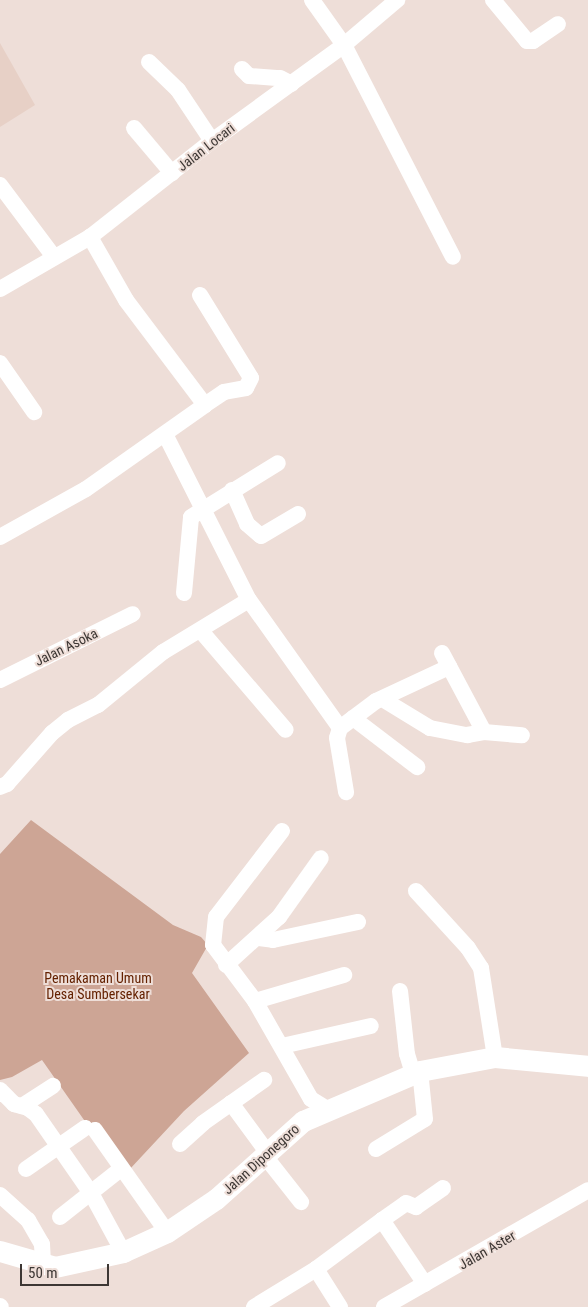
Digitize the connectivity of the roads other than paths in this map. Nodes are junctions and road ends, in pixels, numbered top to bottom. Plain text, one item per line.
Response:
1 (312, 0) edge
2 (397, 0) edge
3 (493, 0) edge
4 (558, 24) dead end
5 (344, 45) junction
6 (149, 62) dead end
7 (242, 69) dead end
8 (292, 84) junction
9 (134, 128) dead end
10 (212, 141) junction
11 (172, 173) junction
12 (0, 185) edge
13 (90, 237) junction
14 (54, 257) junction
15 (452, 257) dead end
16 (2, 282) edge
17 (200, 294) dead end
18 (0, 363) edge
19 (205, 405) junction
20 (34, 412) dead end
21 (166, 436) junction
22 (278, 463) dead end
23 (232, 490) junction
24 (202, 509) junction
25 (298, 514) dead end
26 (0, 537) edge
27 (184, 593) dead end
28 (249, 600) junction
29 (133, 614) dead end
30 (201, 631) junction
31 (0, 680) edge
32 (384, 700) junction
33 (346, 723) junction
34 (286, 730) dead end
35 (484, 732) junction
36 (522, 735) dead end
37 (416, 767) dead end
38 (0, 787) edge
39 (346, 792) dead end
40 (282, 831) dead end
41 (321, 858) dead end
42 (416, 891) dead end
43 (358, 922) dead end
44 (259, 938) junction
45 (226, 965) junction
46 (344, 975) dead end
47 (400, 991) dead end
48 (255, 1001) junction
49 (371, 1026) dead end
50 (282, 1046) junction
51 (495, 1057) junction
52 (588, 1066) edge
53 (417, 1073) junction
54 (264, 1080) dead end
55 (53, 1086) dead end
56 (0, 1090) edge
57 (311, 1099) junction
58 (232, 1103) junction
59 (22, 1106) junction
60 (330, 1111) junction
61 (304, 1121) junction
62 (180, 1144) dead end
63 (57, 1148) junction
64 (376, 1149) dead end
65 (266, 1154) junction
66 (26, 1169) dead end
67 (117, 1172) dead end
68 (443, 1188) dead end
69 (588, 1190) edge
70 (91, 1194) junction
71 (0, 1195) edge
72 (301, 1202) dead end
73 (60, 1217) dead end
74 (382, 1220) junction
75 (167, 1232) junction
76 (0, 1252) edge
77 (123, 1252) junction
78 (43, 1265) junction
79 (316, 1269) junction
80 (425, 1284) junction
81 (407, 1301) edge
82 (254, 1307) edge
83 (340, 1307) edge
84 (384, 1307) edge

1 - 5 street
2 - 5 street, Jalan Locari
3 - 4 street
5 - 8 street, Jalan Locari
5 - 15 street
6 - 10 street
7 - 8 street
8 - 10 street, Jalan Locari
9 - 11 street
10 - 11 street, Jalan Locari
11 - 13 street, Jalan Locari
12 - 14 street
13 - 14 street, Jalan Locari
13 - 19 street
14 - 16 street, Jalan Locari
17 - 19 street
18 - 20 street
19 - 21 street
21 - 24 street
21 - 26 street
22 - 23 street
23 - 24 street
23 - 25 street
24 - 27 street
24 - 28 street
28 - 30 street
28 - 33 street
29 - 31 street, Jalan Asoka
30 - 34 street
30 - 38 street
32 - 33 street
32 - 35 street
32 - 35 street
33 - 37 street
33 - 39 street
35 - 36 street
40 - 45 street
41 - 44 street
42 - 51 street
43 - 44 street
44 - 45 street
45 - 48 street
46 - 48 street
47 - 53 street
48 - 50 street
49 - 50 street
50 - 57 street
51 - 52 main road, Jalan Diponegoro
51 - 53 main road, Jalan Diponegoro
53 - 60 main road, Jalan Diponegoro
53 - 64 street
54 - 58 street
55 - 59 street
56 - 59 street
57 - 60 street
57 - 61 street
58 - 62 street
58 - 65 street
59 - 63 street
60 - 61 main road, Jalan Diponegoro
61 - 65 main road, Jalan Diponegoro
63 - 66 street
63 - 70 street
63 - 75 street
65 - 72 street
65 - 75 main road, Jalan Diponegoro
67 - 70 street
68 - 74 street
69 - 80 street, Jalan Aster
70 - 73 street
70 - 77 street
71 - 78 street
74 - 79 street
74 - 80 street
75 - 77 main road, Jalan Diponegoro
76 - 78 main road, Jalan Diponegoro
77 - 78 main road, Jalan Diponegoro
79 - 82 street
79 - 83 street
80 - 81 street, Jalan Aster
81 - 84 street, Jalan Aster

